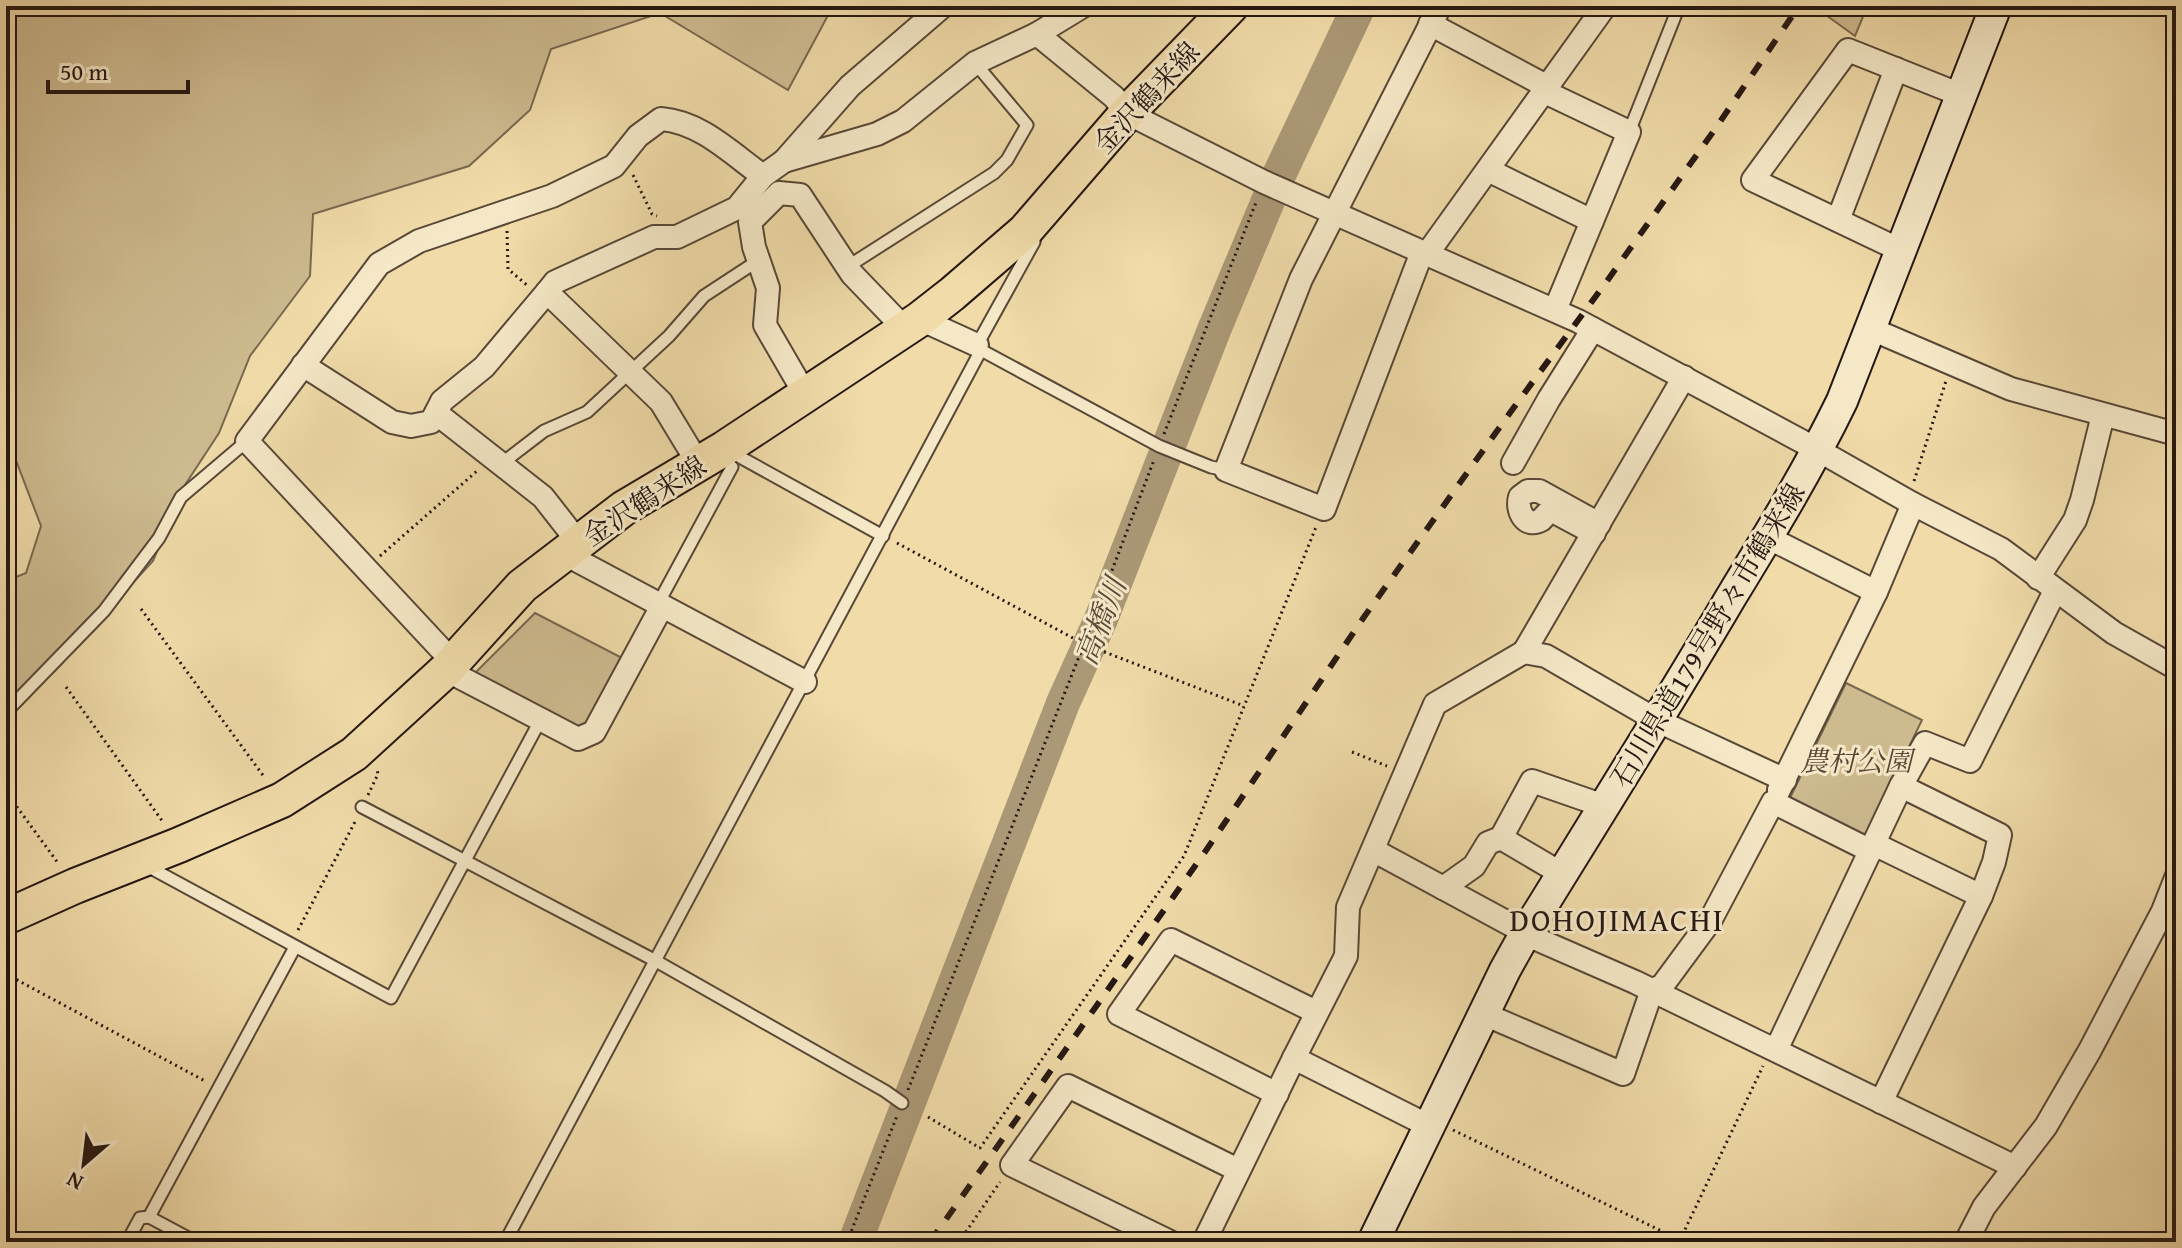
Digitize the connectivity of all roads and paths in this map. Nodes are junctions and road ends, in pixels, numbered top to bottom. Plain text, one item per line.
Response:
1 (943, 6) edge
2 (1083, 6) edge
3 (1231, 6) edge
4 (1605, 6) edge
5 (1679, 6) edge
6 (1996, 6) edge
7 (1435, 15) edge
8 (1037, 34) junction
9 (975, 63) junction
10 (1896, 69) junction
11 (1547, 89) junction
12 (1961, 95) junction
13 (1127, 113) junction
14 (1629, 132) junction
15 (623, 157) junction
16 (784, 161) junction
17 (1488, 170) junction
18 (763, 176) junction
19 (1271, 185) junction
20 (506, 211) junction
21 (1334, 213) junction
22 (665, 219) dead end
23 (1838, 220) junction
24 (1592, 221) junction
25 (1025, 231) junction
26 (1900, 250) junction
27 (1424, 253) junction
28 (759, 260) junction
29 (847, 267) junction
30 (547, 292) junction
31 (1555, 310) junction
32 (912, 324) junction
33 (1869, 328) junction
34 (1593, 329) junction
35 (979, 348) junction
36 (1952, 363) junction
37 (303, 365) junction
38 (631, 373) junction
39 (1684, 377) junction
40 (805, 394) junction
41 (436, 413) junction
42 (2103, 415) junction
43 (2176, 434) edge
44 (247, 441) junction
45 (1161, 447) junction
46 (1818, 450) junction
47 (718, 459) junction
48 (497, 461) junction
49 (1513, 463) dead end
50 (1226, 470) junction
51 (1913, 504) junction
52 (1324, 509) junction
53 (883, 536) junction
54 (1767, 537) junction
55 (572, 548) junction
56 (365, 569) junction
57 (2047, 584) junction
58 (1876, 592) junction
59 (660, 604) junction
60 (141, 609) dead end
61 (1085, 644) junction
62 (1524, 652) junction
63 (449, 666) junction
64 (2176, 668) edge
65 (805, 682) junction
66 (66, 687) dead end
67 (1244, 706) junction
68 (6, 712) edge
69 (541, 719) junction
70 (1658, 721) junction
71 (373, 737) junction
72 (1352, 752) dead end
73 (1405, 774) junction
74 (1785, 780) junction
75 (1901, 786) junction
76 (6, 792) edge
77 (282, 800) junction
78 (1773, 802) junction
79 (1604, 806) junction
80 (362, 807) junction
81 (1501, 838) junction
82 (179, 845) junction
83 (1872, 848) junction
84 (1373, 850) junction
85 (138, 861) junction
86 (465, 861) junction
87 (1562, 874) junction
88 (2176, 878) edge
89 (75, 886) junction
90 (1443, 888) junction
91 (1981, 896) junction
92 (2169, 915) edge
93 (6, 917) edge
94 (1525, 934) junction
95 (293, 945) junction
96 (656, 961) junction
97 (6, 974) edge
98 (1652, 990) junction
99 (1316, 1012) junction
100 (1484, 1014) junction
101 (1776, 1050) junction
102 (1294, 1058) junction
103 (218, 1088) junction
104 (1277, 1094) junction
105 (1881, 1102) junction
106 (902, 1103) junction
107 (928, 1117) dead end
108 (1431, 1123) junction
109 (1012, 1165) junction
110 (2015, 1167) junction
111 (1238, 1170) junction
112 (149, 1217) junction
113 (1680, 1241) edge
114 (127, 1242) edge
115 (196, 1242) edge
116 (505, 1242) edge
117 (847, 1242) edge
118 (959, 1242) edge
119 (1170, 1242) edge
120 (1204, 1242) edge
121 (1373, 1242) edge
122 (1966, 1242) edge

1 - 16 street
2 - 8 street
3 - 13 main road, 金沢鶴来線
4 - 11 street
5 - 14 lane
6 - 12 main road, 石川県道179号野々市鶴来線
7 - 11 street
7 - 21 street
8 - 9 street
8 - 13 street
9 - 16 street
9 - 29 lane
10 - 12 street
10 - 23 street
10 - 23 street
11 - 14 street
11 - 17 street
12 - 26 main road, 石川県道179号野々市鶴来線
13 - 19 street
13 - 25 main road, 金沢鶴来線
14 - 24 street
15 - 18 street
15 - 20 street
15 - 22 path
16 - 18 street
17 - 24 street
17 - 27 street
18 - 30 street
19 - 21 street
19 - 45 path
20 - 30 path
20 - 37 street
21 - 27 street
21 - 50 street
23 - 26 street
24 - 31 street
25 - 32 main road, 金沢鶴来線
25 - 35 lane
26 - 33 main road, 石川県道179号野々市鶴来線
27 - 31 street
27 - 52 street
28 - 29 street
28 - 38 lane
28 - 40 street
29 - 32 street
30 - 38 street
30 - 41 street
31 - 34 street
32 - 35 street
32 - 40 main road, 金沢鶴来線
33 - 36 street
33 - 46 main road, 石川県道179号野々市鶴来線
34 - 39 street
34 - 49 street
35 - 45 lane
35 - 53 lane
36 - 42 street
36 - 51 path
37 - 41 street
37 - 44 street
38 - 47 street
38 - 48 lane
39 - 46 street
39 - 62 street
40 - 47 main road, 金沢鶴来線
41 - 48 street
42 - 43 street
42 - 57 street
44 - 56 street
44 - 68 lane
45 - 50 lane
45 - 61 path
46 - 51 street
46 - 54 main road, 石川県道179号野々市鶴来線
47 - 53 lane
47 - 55 main road, 金沢鶴来線
47 - 59 lane
48 - 55 street
48 - 56 path
50 - 52 street
51 - 57 street
51 - 58 street
52 - 67 path
53 - 61 path
53 - 65 lane
54 - 58 street
54 - 70 main road, 石川県道179号野々市鶴来線
55 - 59 street
55 - 63 main road, 金沢鶴来線
56 - 63 street
57 - 64 street
57 - 75 street
58 - 74 street
59 - 65 street
59 - 69 street
60 - 77 path
61 - 67 path
61 - 106 path
62 - 70 street
62 - 73 street
63 - 69 street
63 - 71 main road, 金沢鶴来線
65 - 96 lane
66 - 82 path
67 - 107 path
69 - 86 lane
70 - 74 street
70 - 79 main road, 石川県道179号野々市鶴来線
71 - 77 main road, 金沢鶴来線
71 - 80 path
72 - 73 path
73 - 84 street
74 - 78 street
75 - 83 street
75 - 91 street
76 - 89 path
77 - 82 main road, 金沢鶴来線
78 - 83 street
78 - 98 street
79 - 81 street
79 - 87 main road, 石川県道179号野々市鶴来線
80 - 86 lane
80 - 95 path
81 - 87 street
81 - 90 street
82 - 85 main road, 金沢鶴来線
83 - 91 street
83 - 101 street
84 - 90 street
84 - 99 street
85 - 89 main road, 金沢鶴来線
85 - 95 lane
86 - 95 lane
86 - 96 lane
87 - 94 main road, 石川県道179号野々市鶴来線
88 - 92 street
89 - 93 main road, 金沢鶴来線
90 - 94 street
91 - 105 street
92 - 110 street
94 - 98 street
94 - 100 main road, 石川県道179号野々市鶴来線
95 - 103 lane
96 - 106 lane
96 - 116 lane
97 - 103 path
98 - 100 street
98 - 101 street
99 - 102 street
99 - 104 street
100 - 108 main road, 石川県道179号野々市鶴来線
101 - 105 street
101 - 113 path
102 - 104 street
102 - 108 street
103 - 112 lane
104 - 111 street
105 - 110 street
106 - 117 path
108 - 113 path
108 - 121 main road, 石川県道179号野々市鶴来線
109 - 111 street
109 - 118 path
109 - 119 street
110 - 122 street
111 - 120 street
112 - 114 lane
112 - 115 lane

